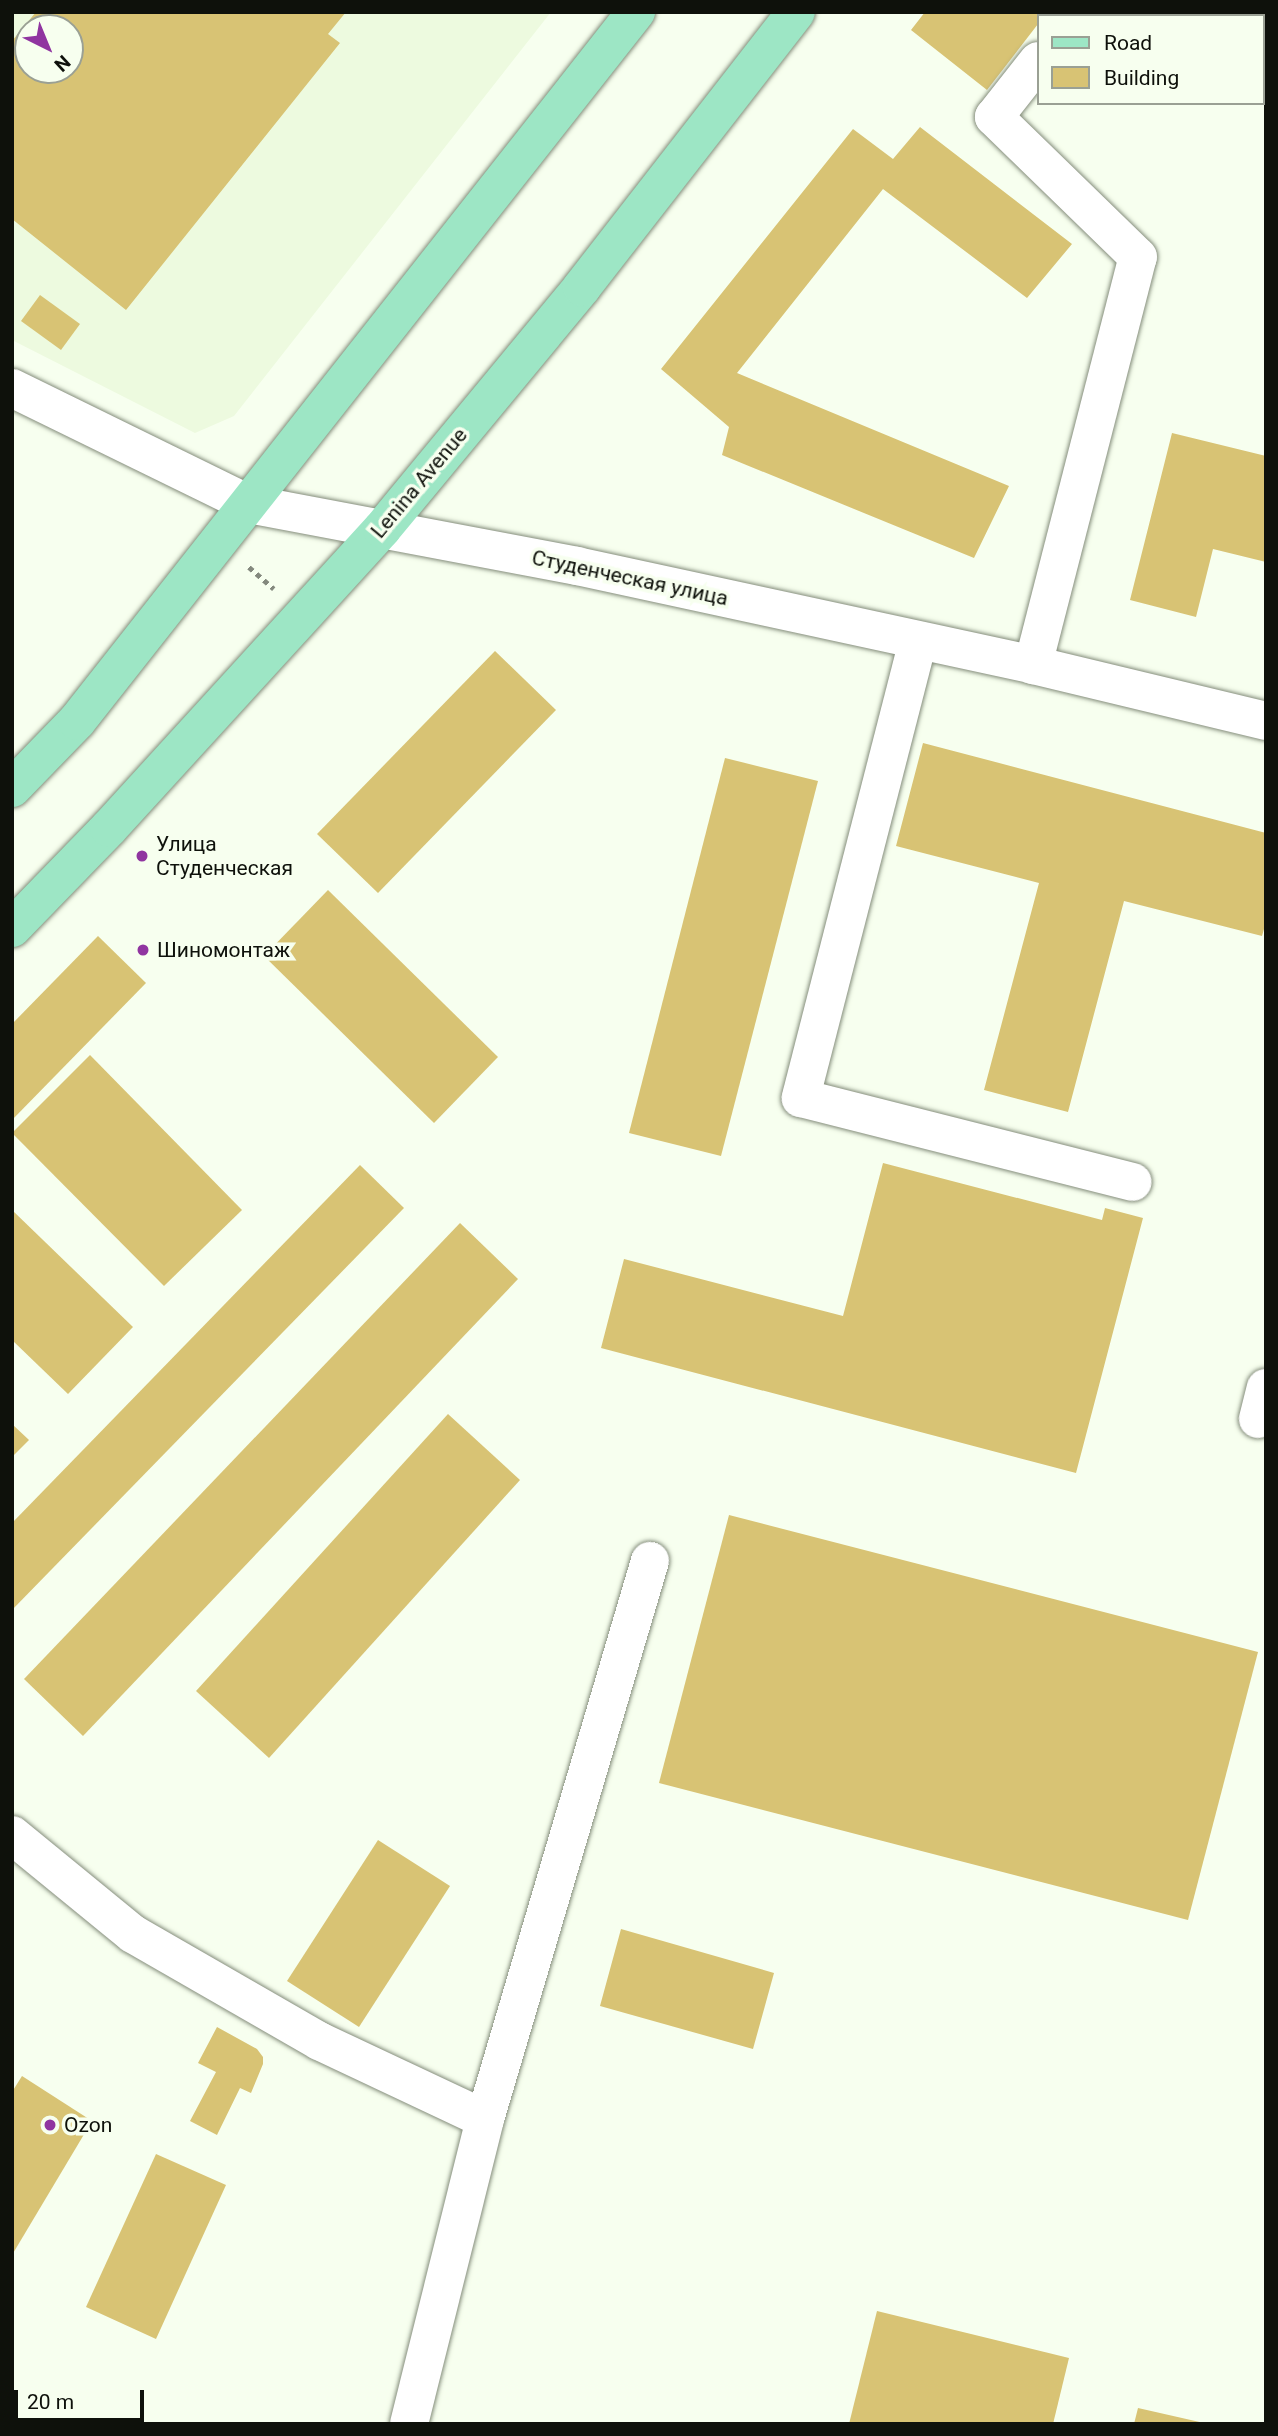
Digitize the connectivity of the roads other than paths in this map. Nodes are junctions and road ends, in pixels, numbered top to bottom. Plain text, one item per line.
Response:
1 (636, 12) edge
2 (796, 12) edge
3 (1036, 64) edge
4 (12, 388) edge
5 (249, 503) junction
6 (382, 529) junction
7 (918, 640) junction
8 (1033, 665) junction
9 (1266, 722) edge
10 (12, 788) edge
11 (12, 928) edge
12 (1133, 1182) dead end
13 (650, 1561) dead end
14 (12, 1835) edge
15 (485, 2119) junction
16 (409, 2424) edge

1 - 5 main road
2 - 6 main road, Lenina Avenue
3 - 8 street
4 - 5 street, Студенческая улица
5 - 6 street, Студенческая улица
5 - 10 main road
6 - 7 street, Студенческая улица
6 - 11 main road, Lenina Avenue
7 - 8 street, Студенческая улица
7 - 12 street
8 - 9 street, Студенческая улица
13 - 15 street
14 - 15 street
15 - 16 street

